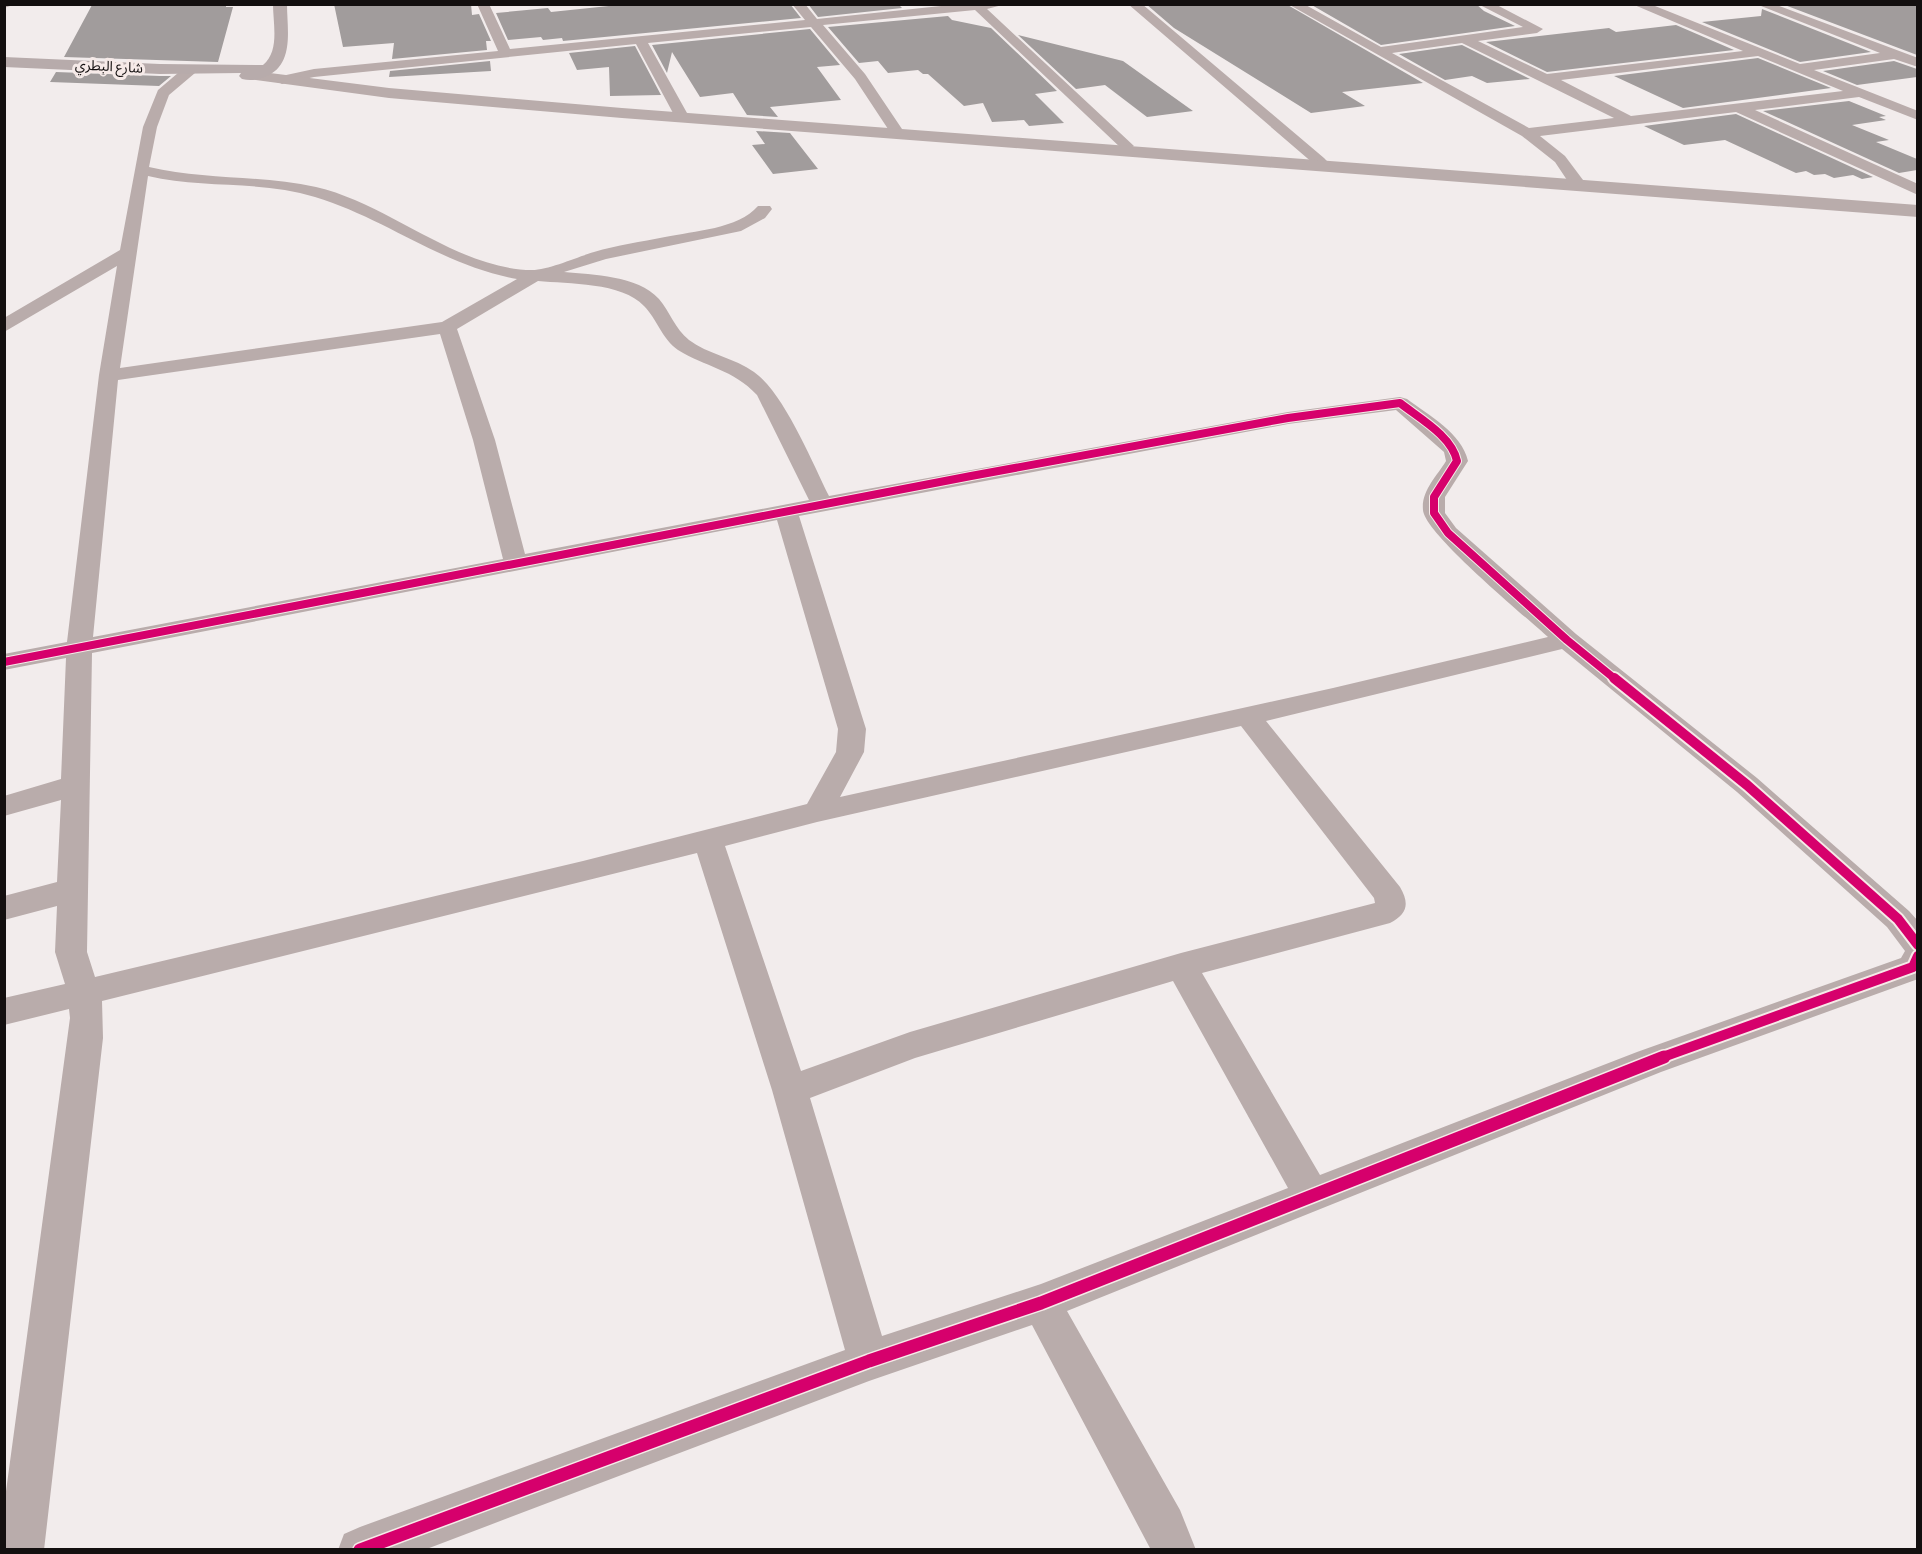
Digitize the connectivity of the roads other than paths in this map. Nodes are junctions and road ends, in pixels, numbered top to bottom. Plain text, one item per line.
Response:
1 (10, 4) edge
2 (280, 4) edge
3 (489, 4) edge
4 (798, 4) edge
5 (1000, 4) edge
6 (1134, 4) edge
7 (1294, 4) edge
8 (1484, 4) edge
9 (1638, 4) edge
10 (1762, 4) edge
11 (4, 5) edge
12 (484, 5) edge
13 (977, 6) edge
14 (816, 23) junction
15 (1466, 40) junction
16 (641, 41) junction
17 (1378, 51) junction
18 (1917, 52) edge
19 (1758, 53) junction
20 (506, 54) junction
21 (1896, 55) junction
22 (4, 62) edge
23 (1917, 63) edge
24 (258, 67) junction
25 (1797, 68) junction
26 (190, 70) junction
27 (290, 78) junction
28 (1547, 78) junction
29 (1861, 93) junction
30 (1740, 109) junction
31 (680, 113) junction
32 (1917, 115) edge
33 (1631, 122) junction
34 (895, 129) junction
35 (1527, 133) junction
36 (1127, 146) junction
37 (1319, 161) junction
38 (141, 170) junction
39 (1418, 171) junction
40 (1575, 180) junction
41 (1917, 190) edge
42 (1917, 206) edge
43 (764, 209) dead end
44 (1917, 211) edge
45 (127, 253) junction
46 (534, 276) junction
47 (4, 326) edge
48 (447, 327) junction
49 (109, 375) junction
50 (822, 504) junction
51 (786, 511) junction
52 (516, 564) junction
53 (1568, 640) junction
54 (79, 648) junction
55 (4, 662) edge
56 (1248, 716) junction
57 (76, 785) junction
58 (4, 806) edge
59 (817, 812) junction
60 (708, 840) junction
61 (72, 890) junction
62 (4, 908) edge
63 (1917, 945) edge
64 (1917, 956) edge
65 (1181, 966) junction
66 (84, 992) junction
67 (4, 1012) edge
68 (790, 1090) junction
69 (1312, 1196) junction
70 (1041, 1304) junction
71 (869, 1361) junction
72 (21, 1550) edge
73 (360, 1550) edge
74 (1174, 1550) edge

1 - 11 street
2 - 24 main road
3 - 12 street
4 - 14 street
5 - 13 street
6 - 37 street
7 - 17 street
8 - 15 street
9 - 19 street
10 - 21 street
12 - 20 street
13 - 14 street
13 - 36 street
14 - 16 street
14 - 34 street
15 - 17 street
15 - 28 street
16 - 20 street
16 - 31 street
17 - 35 street
18 - 21 street
19 - 25 street
19 - 28 street
20 - 27 street
21 - 23 street
21 - 25 street
22 - 26 main road, شارع البطري
24 - 26 main road, شارع البطري
24 - 27 street
25 - 29 street
26 - 38 street
27 - 31 street
27 - 39 street
28 - 33 street
29 - 30 street
29 - 32 street
30 - 33 street
30 - 41 street
31 - 34 street
33 - 35 street
34 - 36 street
35 - 40 street
36 - 37 street
37 - 39 street
38 - 45 street
38 - 46 street
39 - 40 street
39 - 44 street
40 - 42 street
43 - 46 street
45 - 47 street
45 - 49 street
46 - 48 street
46 - 50 street
48 - 49 street
48 - 52 street
49 - 54 street
50 - 51 street
50 - 53 street
51 - 52 street
51 - 59 street
52 - 54 street
53 - 56 street
53 - 63 street
54 - 55 street
54 - 57 street
56 - 59 street
56 - 65 street
57 - 58 street
57 - 61 street
59 - 60 street
60 - 66 street
60 - 68 street
61 - 62 street
61 - 66 street
64 - 69 street
65 - 68 street
65 - 69 street
66 - 67 street
66 - 72 street
68 - 71 street
69 - 70 street
70 - 71 street
70 - 74 street
71 - 73 street

